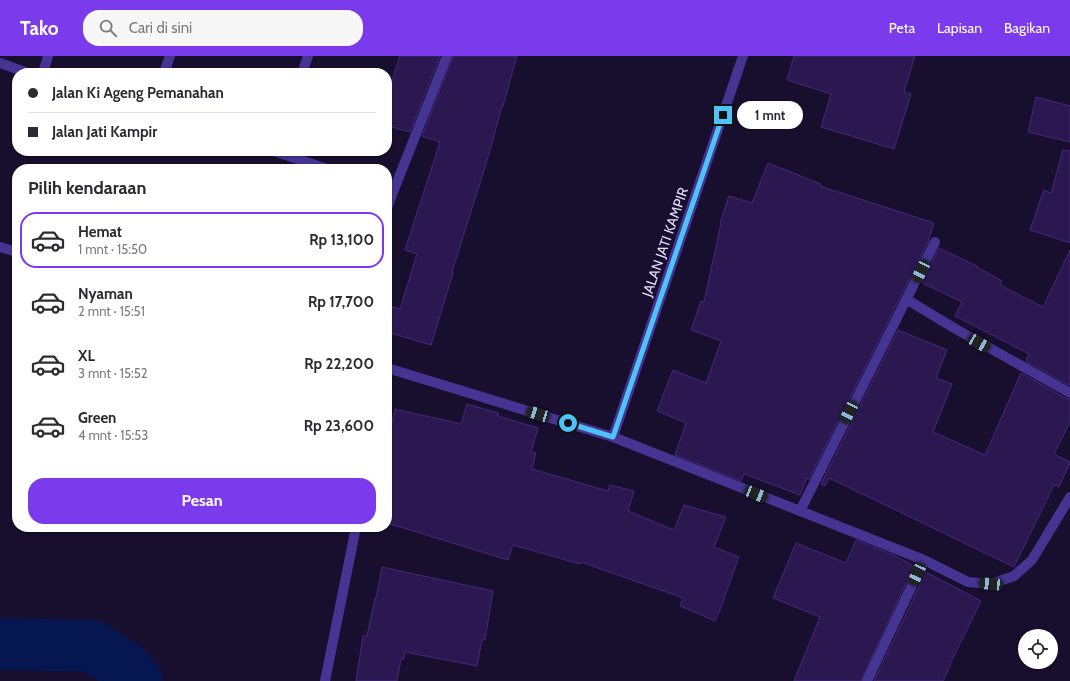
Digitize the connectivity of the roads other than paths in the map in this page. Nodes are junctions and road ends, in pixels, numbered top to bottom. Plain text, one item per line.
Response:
1 (48, 56) edge
2 (170, 56) edge
3 (308, 56) edge
4 (447, 56) edge
5 (743, 56) edge
6 (0, 63) edge
7 (14, 68) edge
8 (44, 68) edge
9 (166, 68) edge
10 (304, 68) edge
11 (289, 156) edge
12 (312, 164) edge
13 (392, 186) edge
14 (936, 242) dead end
15 (0, 247) edge
16 (12, 251) edge
17 (906, 299) junction
18 (392, 371) edge
19 (1070, 394) edge
20 (613, 437) junction
21 (1070, 497) edge
22 (800, 511) junction
23 (355, 532) edge
24 (924, 560) junction
25 (325, 681) edge
26 (867, 681) edge

1 - 8 street
2 - 9 street
3 - 10 street
4 - 13 street
5 - 20 street, JALAN JATI KAMPIR
6 - 7 street
11 - 12 street
14 - 17 street
15 - 16 street
17 - 19 street
17 - 22 street
18 - 20 street
20 - 22 street
21 - 24 street
22 - 24 street
23 - 25 street
24 - 26 street

